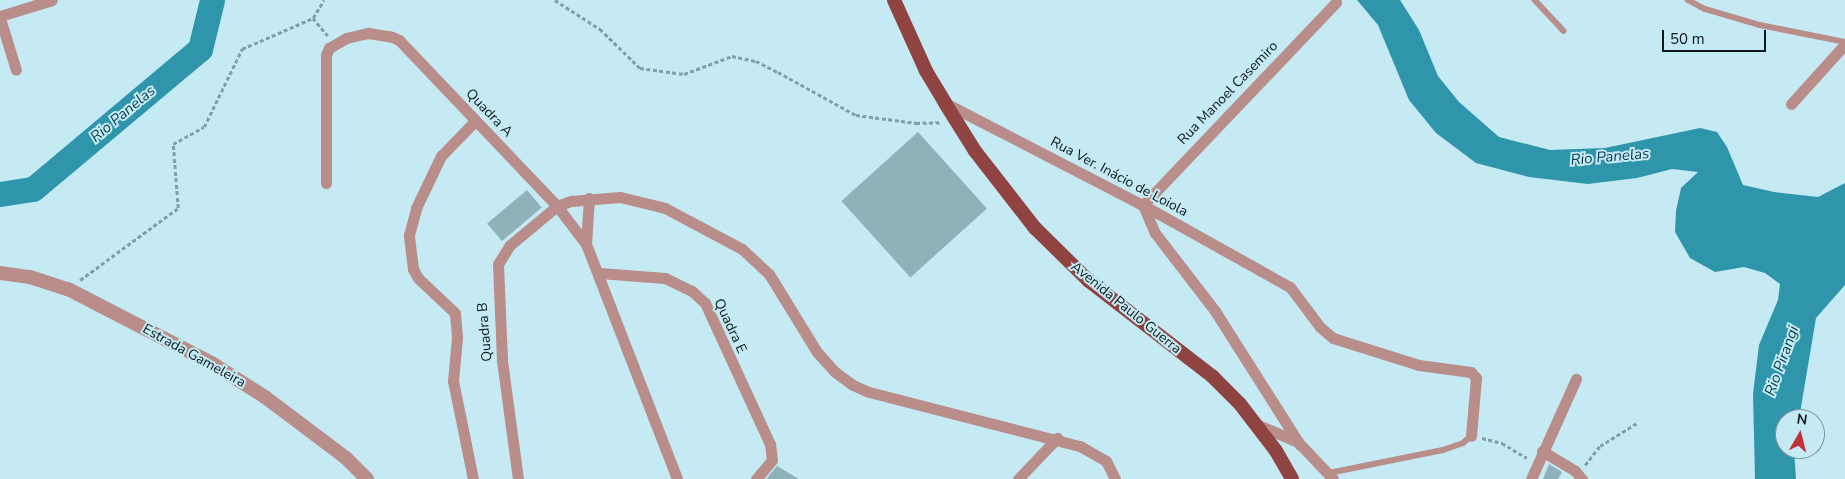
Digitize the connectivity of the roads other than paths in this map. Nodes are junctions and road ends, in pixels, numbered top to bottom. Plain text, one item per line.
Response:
1 (52, 0) edge
2 (894, 0) edge
3 (1535, 0) edge
4 (1688, 0) edge
5 (1336, 2) dead end
6 (0, 17) edge
7 (1564, 31) dead end
8 (1845, 43) edge
9 (16, 70) dead end
10 (945, 103) junction
11 (1791, 104) dead end
12 (475, 121) junction
13 (326, 183) dead end
14 (589, 198) junction
15 (1143, 205) junction
16 (557, 206) junction
17 (586, 244) junction
18 (0, 273) edge
19 (599, 273) junction
20 (1576, 380) dead end
21 (1256, 424) junction
22 (1471, 436) joint
23 (1057, 438) junction
24 (1300, 445) junction
25 (1542, 451) junction
26 (1331, 476) edge
27 (1580, 477) edge
28 (366, 479) edge
29 (474, 479) edge
30 (518, 479) edge
31 (678, 479) edge
32 (756, 479) edge
33 (1018, 479) edge
34 (1114, 479) edge
35 (1292, 479) edge
36 (1531, 479) edge

1 - 6 street
2 - 10 main road, Avenida Paulo Guerra
3 - 7 lane
4 - 8 lane
5 - 15 street, Rua Manoel Casemiro
6 - 9 street
8 - 11 street
10 - 15 street, Rua Ver. Inácio de Loiola
10 - 21 main road, Avenida Paulo Guerra
12 - 13 street, Quadra A
12 - 16 street, Quadra A
12 - 29 street
14 - 16 street
14 - 17 street
14 - 23 street
15 - 22 street, Rua Ver. Inácio de Loiola
15 - 24 street
16 - 17 street, Quadra A
16 - 30 street, Quadra B
17 - 19 street
18 - 28 street, Estrada Gameleira
19 - 31 street
19 - 32 street, Quadra E
20 - 25 street
21 - 24 street
21 - 35 main road, Avenida Paulo Guerra
22 - 26 lane
23 - 33 street
23 - 34 street
24 - 26 street
25 - 27 street
25 - 36 street

